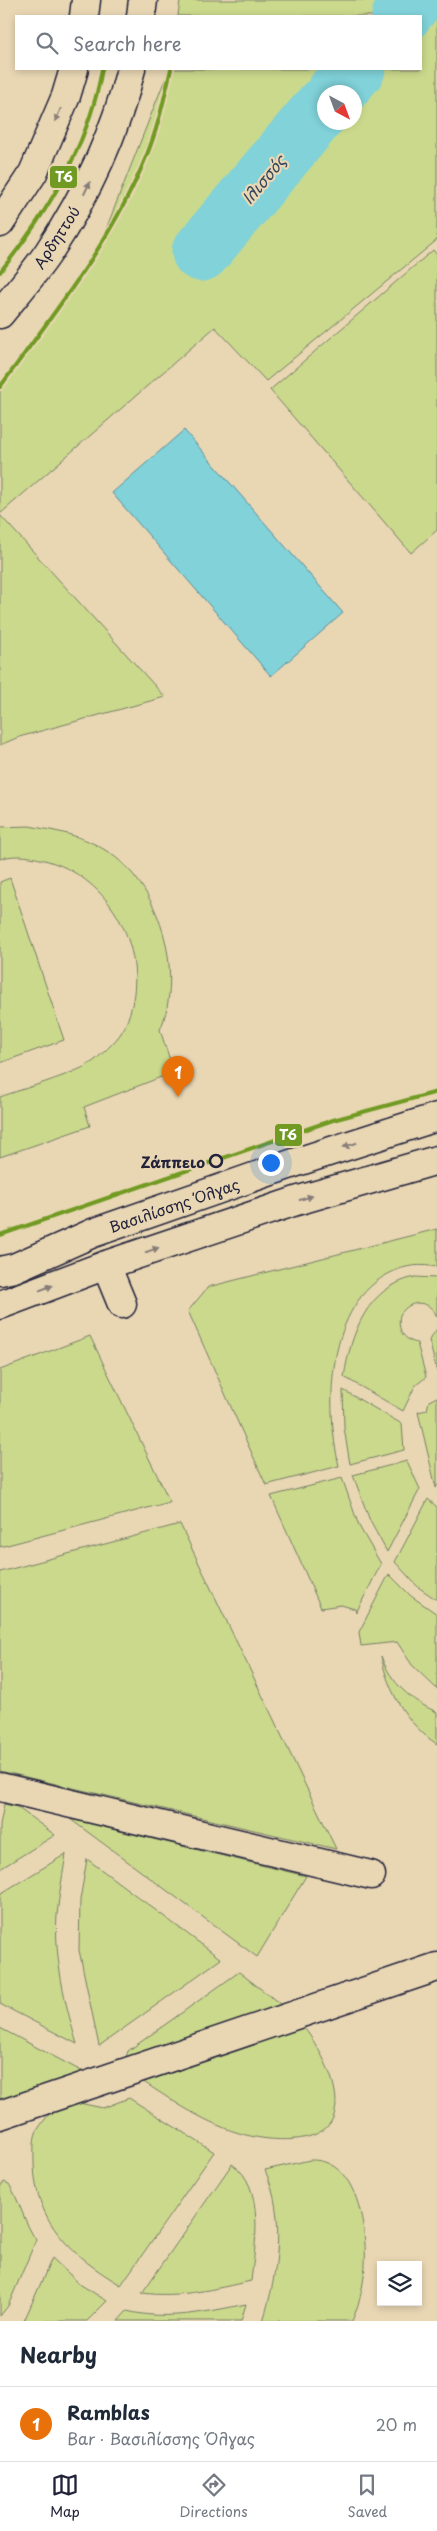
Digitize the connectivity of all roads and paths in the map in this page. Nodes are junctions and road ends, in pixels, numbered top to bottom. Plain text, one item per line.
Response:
1 (86, 0) edge
2 (143, 0) edge
3 (84, 15) edge
4 (141, 15) edge
5 (74, 70) edge
6 (131, 70) edge
7 (0, 223) edge
8 (0, 314) edge
9 (437, 1118) edge
10 (437, 1160) edge
11 (106, 1265) junction
12 (0, 1271) edge
13 (122, 1304) dead end
14 (0, 1306) edge
15 (0, 1787) edge
16 (371, 1875) dead end
17 (437, 1967) edge
18 (0, 2115) edge

1 - 3 street
2 - 4 street
5 -> 7 street
8 -> 6 street, Αρδηττού
9 -> 12 street, Βασιλίσσης Όλγας
11 -> 10 street
11 - 13 street
14 -> 11 street
15 - 16 street
17 - 18 street

